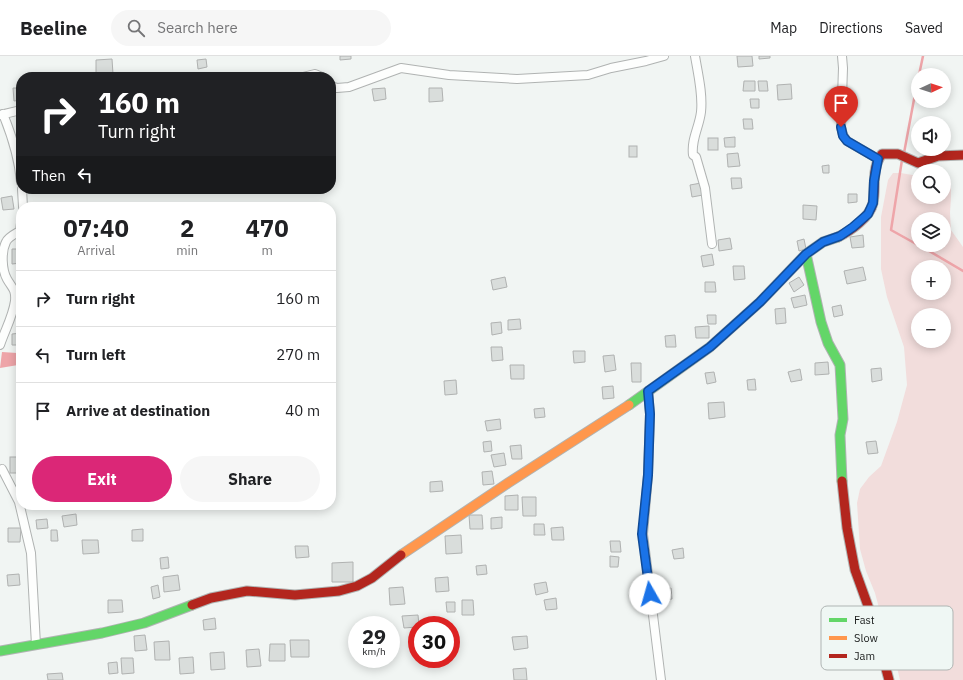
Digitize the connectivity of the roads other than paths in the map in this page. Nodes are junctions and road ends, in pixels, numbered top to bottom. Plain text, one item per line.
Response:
1 (664, 56) edge
2 (695, 56) edge
3 (842, 56) edge
4 (336, 88) edge
5 (16, 111) edge
6 (2, 114) edge
7 (16, 152) edge
8 (963, 155) edge
9 (878, 159) junction
10 (16, 234) edge
11 (712, 244) dead end
12 (806, 254) junction
13 (0, 345) edge
14 (648, 391) junction
15 (2, 469) dead end
16 (16, 496) edge
17 (21, 510) edge
18 (868, 606) edge
19 (36, 645) junction
20 (0, 651) edge
21 (886, 670) edge
22 (661, 680) edge
23 (889, 680) edge

1 - 4 street
2 - 11 street
3 - 9 street
5 - 6 street
6 - 7 street
8 - 9 street
9 - 12 street
10 - 13 street
12 - 14 street
12 - 18 street
14 - 19 street
14 - 22 street
15 - 16 street
17 - 19 street
19 - 20 street
21 - 23 street

